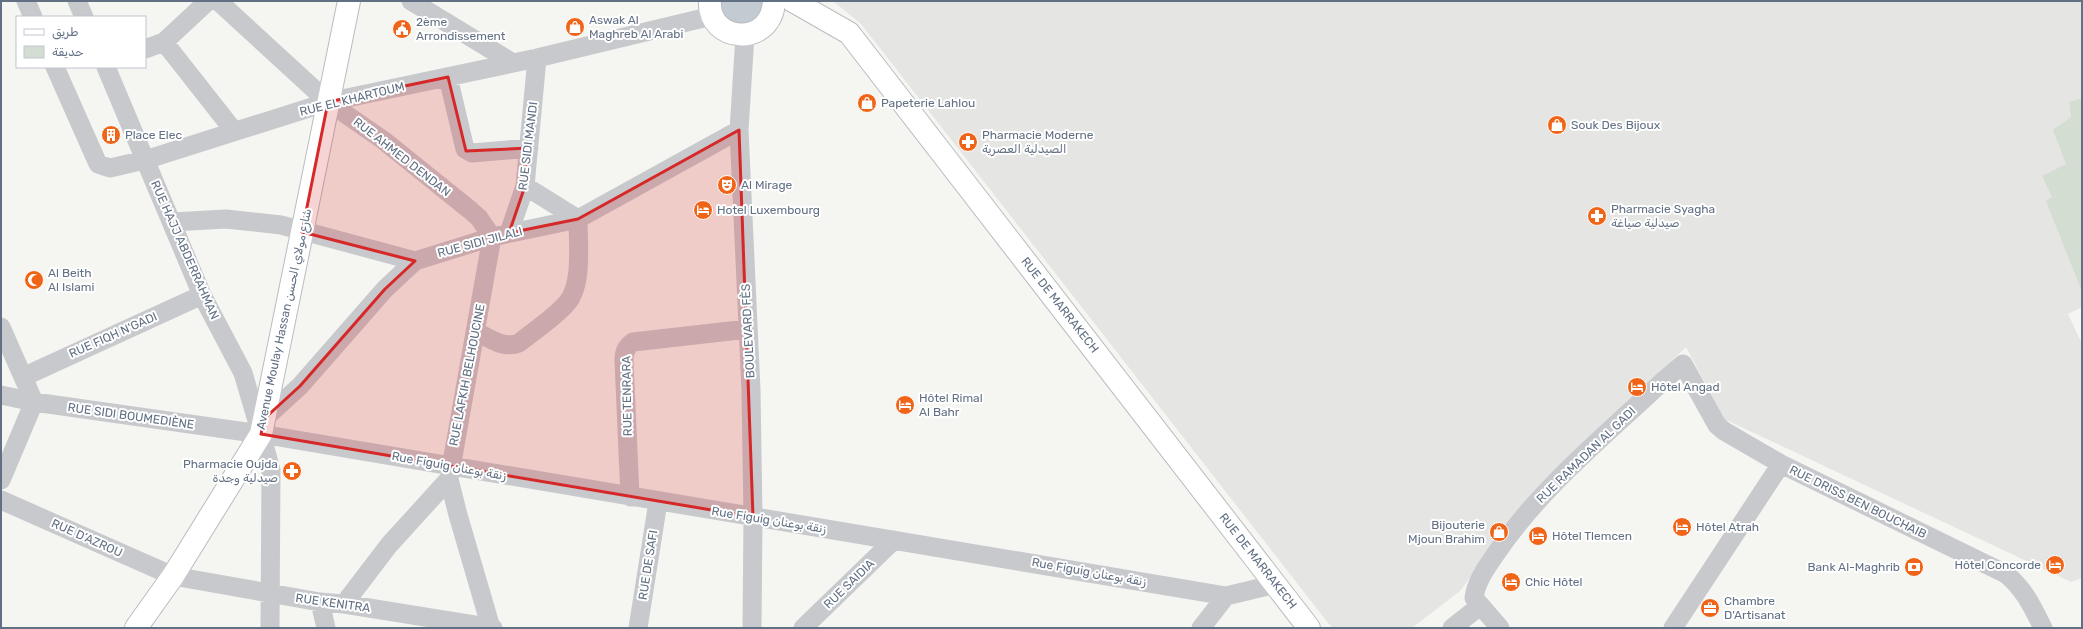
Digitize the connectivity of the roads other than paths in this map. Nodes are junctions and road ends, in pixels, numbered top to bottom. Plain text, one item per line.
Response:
1 (26, 1) edge
2 (77, 1) edge
3 (208, 1) edge
4 (218, 1) edge
5 (349, 1) edge
6 (411, 1) edge
7 (774, 1) edge
8 (793, 1) edge
9 (711, 8) edge
10 (33, 16) edge
11 (84, 16) edge
12 (745, 35) junction
13 (164, 42) junction
14 (146, 49) edge
15 (537, 58) junction
16 (513, 63) junction
17 (55, 68) edge
18 (106, 68) edge
19 (448, 77) junction
20 (328, 102) junction
21 (739, 130) junction
22 (234, 131) junction
23 (529, 148) junction
24 (145, 160) junction
25 (525, 186) junction
26 (578, 219) junction
27 (172, 222) junction
28 (302, 232) junction
29 (501, 235) junction
30 (415, 261) junction
31 (202, 295) junction
32 (1, 327) edge
33 (748, 329) junction
34 (476, 332) junction
35 (1683, 364) joint
36 (23, 377) junction
37 (1, 395) edge
38 (34, 402) junction
39 (264, 426) junction
40 (1781, 464) junction
41 (450, 473) junction
42 (1, 480) edge
43 (630, 497) junction
44 (1, 500) edge
45 (658, 502) junction
46 (753, 517) junction
47 (894, 540) junction
48 (172, 576) junction
49 (1276, 584) junction
50 (271, 593) junction
51 (1226, 596) junction
52 (320, 602) junction
53 (344, 604) junction
54 (1480, 606) junction
55 (136, 628) edge
56 (270, 628) edge
57 (326, 628) edge
58 (492, 628) edge
59 (638, 628) edge
60 (752, 628) edge
61 (803, 628) edge
62 (1201, 628) edge
63 (1309, 628) edge
64 (1452, 628) edge
65 (1500, 628) edge
66 (1673, 628) edge
67 (2043, 628) edge

1 - 10 street
2 - 11 street
3 - 13 street
4 - 20 street, RUE AHMED DENDAN
5 - 20 main road, Avenue Moulay Hassan شارع مولاي الحسن
6 - 16 street
7 - 12 main road
8 - 49 main road, RUE DE MARRAKECH
9 - 12 main road
9 - 15 street, RUE EL KHARTOUM
12 - 21 street, BOULEVARD FÈS
13 - 14 street
13 - 22 street
15 - 16 street, RUE EL KHARTOUM
15 - 23 street, RUE SIDI MANDI
16 - 19 street, RUE EL KHARTOUM
17 - 24 street, RUE EL KHARTOUM
18 - 24 street, RUE HAJJ ABDERRAHMAN
19 - 20 street, RUE EL KHARTOUM
19 - 23 street
20 - 22 street, RUE EL KHARTOUM
20 - 28 main road, Avenue Moulay Hassan شارع مولاي الحسن
20 - 29 street, RUE AHMED DENDAN
21 - 26 street, RUE SIDI JILALI
21 - 33 street, BOULEVARD FÈS
22 - 24 street, RUE EL KHARTOUM
23 - 25 street, RUE SIDI MANDI
24 - 27 street, RUE HAJJ ABDERRAHMAN
25 - 26 street
25 - 29 street, RUE SIDI MANDI
26 - 29 street, RUE SIDI JILALI
26 - 34 street
27 - 28 street
27 - 31 street, RUE HAJJ ABDERRAHMAN
28 - 30 street
28 - 39 main road, Avenue Moulay Hassan شارع مولاي الحسن
29 - 30 street, RUE SIDI JILALI
29 - 34 street, RUE LAFKIH BELHOUCINE
30 - 39 street, RUE SIDI JILALI
31 - 36 street, RUE FIQH N'GADI
31 - 39 street, RUE HAJJ ABDERRAHMAN
32 - 36 street
33 - 43 street, RUE TENRARA
33 - 46 street, BOULEVARD FÈS
34 - 41 street, RUE LAFKIH BELHOUCINE
35 - 40 street, RUE DRISS BEN BOUCHAIB
35 - 54 street, RUE RAMADAN AL GADI
36 - 38 street
37 - 38 street, RUE SIDI BOUMEDIÈNE
38 - 39 street, RUE SIDI BOUMEDIÈNE
38 - 42 street
39 - 41 street, Rue Figuig زنقة بوعنان
39 - 48 main road, Avenue Moulay Hassan شارع مولاي الحسن
39 - 50 street, RUE HAJJ ABDERRAHMAN
40 - 66 street
40 - 67 street, RUE DRISS BEN BOUCHAIB
41 - 43 street, Rue Figuig زنقة بوعنان
41 - 53 street
41 - 58 street, RUE LAFKIH BELHOUCINE
43 - 45 street, Rue Figuig زنقة بوعنان
44 - 48 street, RUE D’AZROU
45 - 46 street, Rue Figuig زنقة بوعنان
45 - 59 street, RUE DE SAFI
46 - 47 street, Rue Figuig زنقة بوعنان
46 - 60 street, BOULEVARD FÈS
47 - 51 street, Rue Figuig زنقة بوعنان
47 - 61 street, RUE SAIDIA
48 - 50 street, RUE KENITRA
48 - 55 main road, Avenue Moulay Hassan شارع مولاي الحسن
49 - 51 street, Rue Figuig زنقة بوعنان
49 - 63 main road, RUE DE MARRAKECH
50 - 52 street, RUE KENITRA
50 - 56 street, RUE HAJJ ABDERRAHMAN
51 - 62 street
52 - 53 street, RUE KENITRA
52 - 57 street
53 - 58 street, RUE KENITRA
54 - 64 street
54 - 65 street

